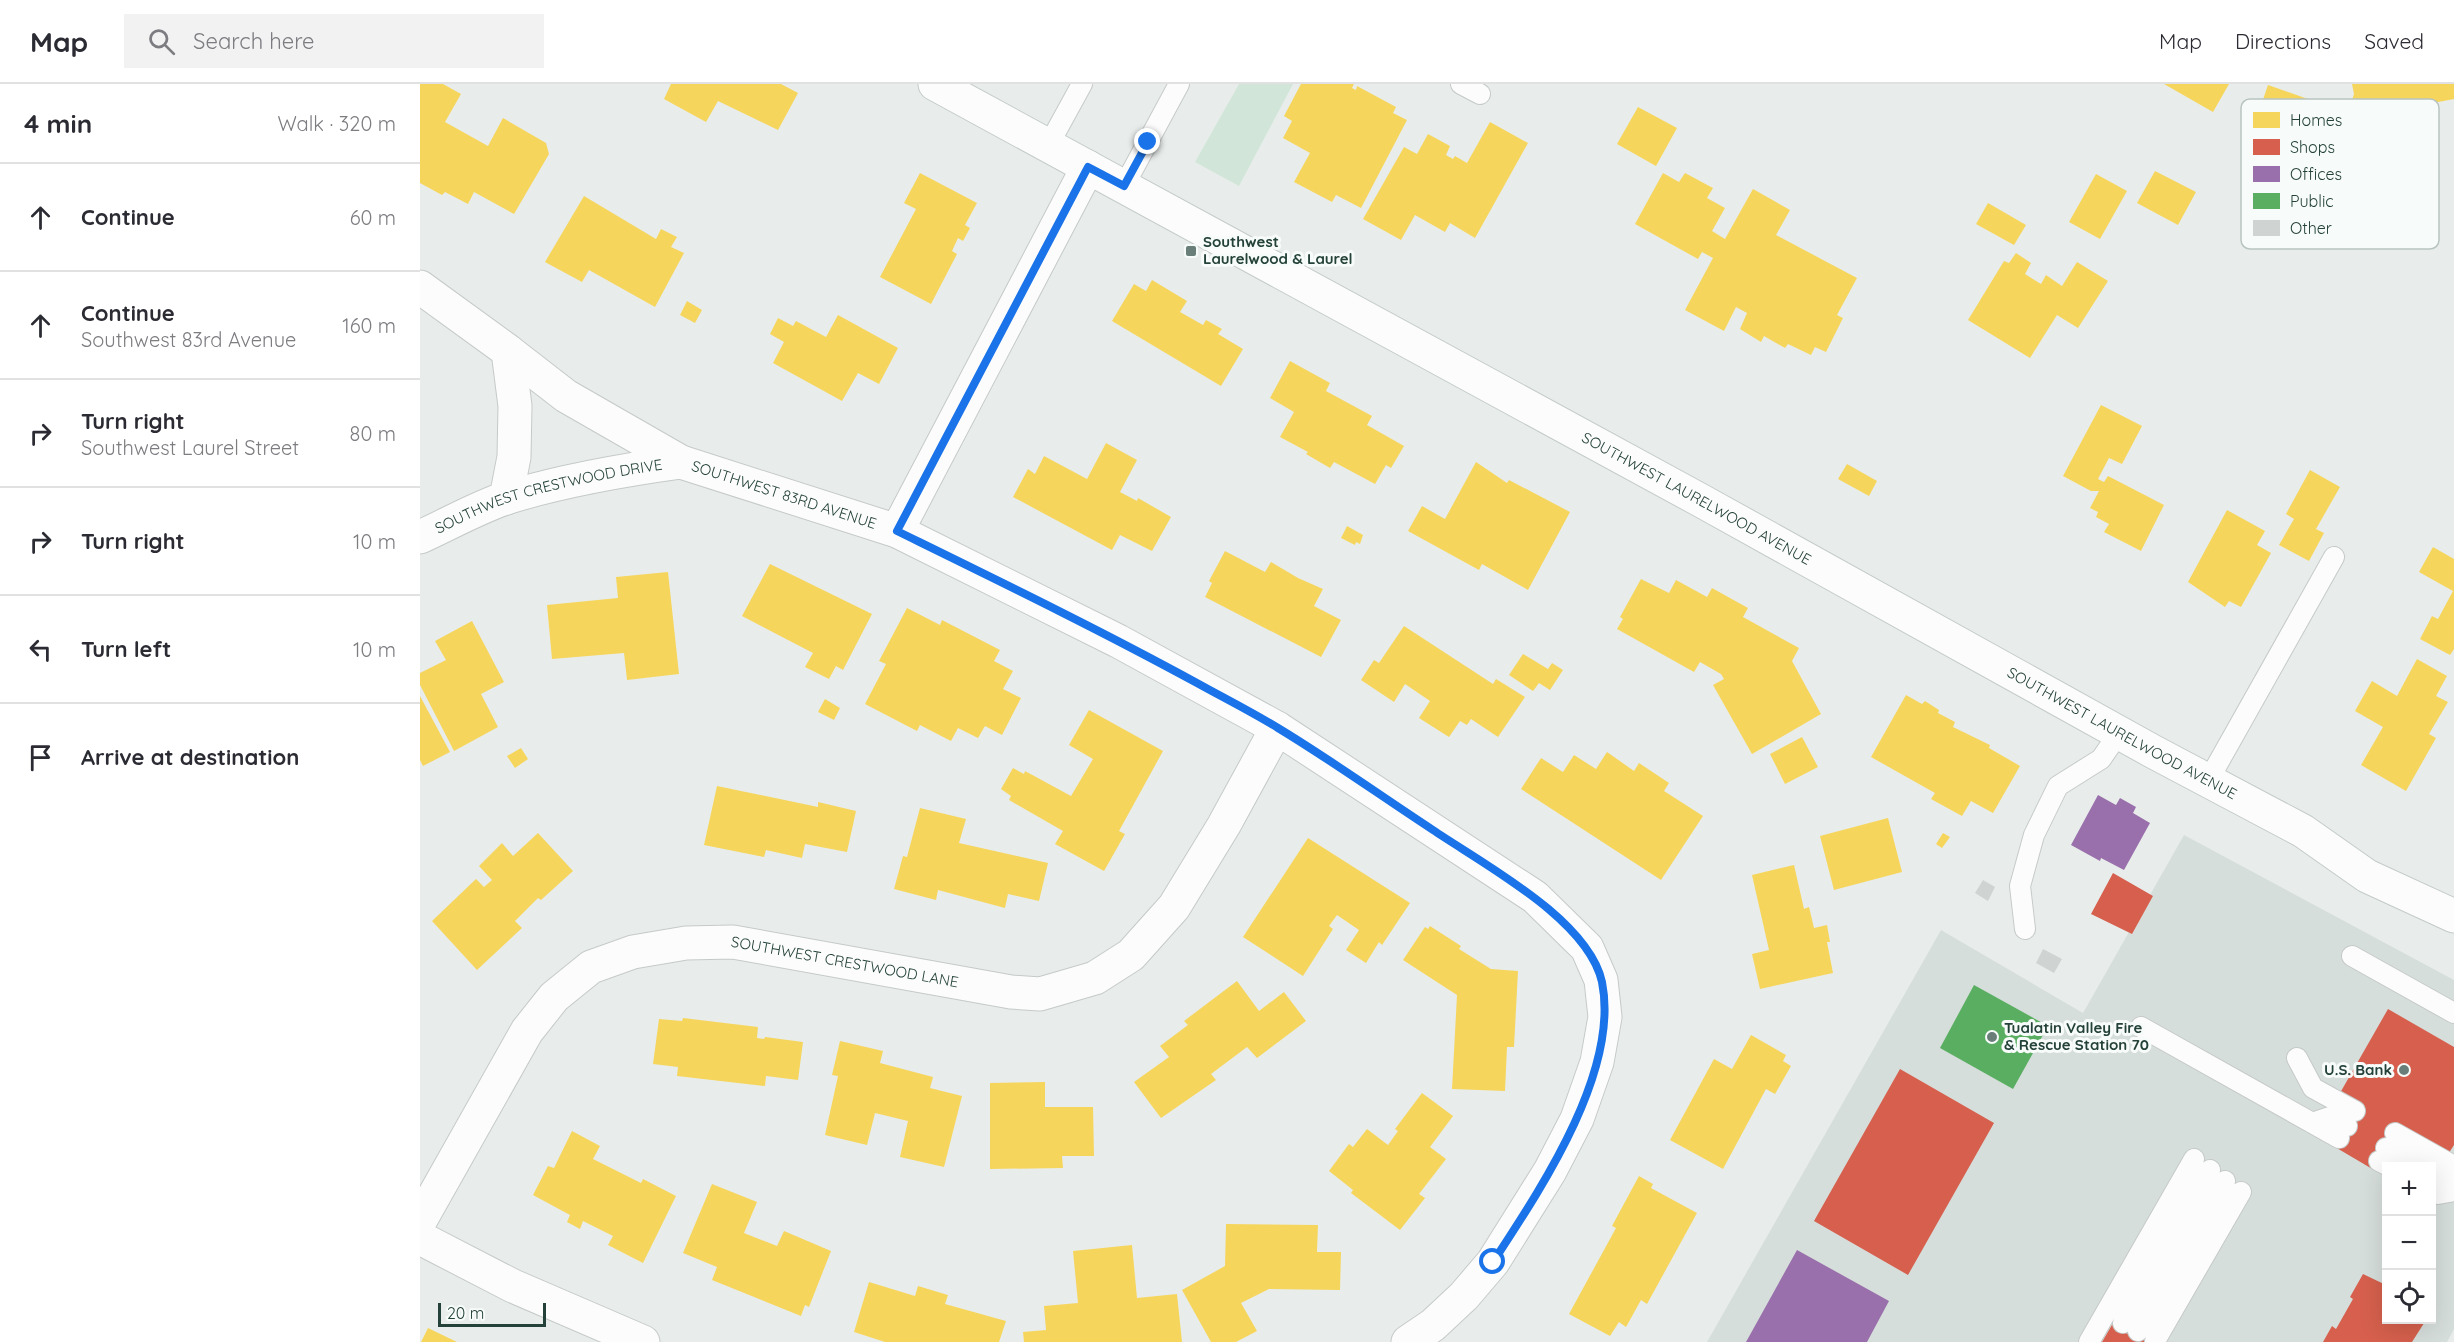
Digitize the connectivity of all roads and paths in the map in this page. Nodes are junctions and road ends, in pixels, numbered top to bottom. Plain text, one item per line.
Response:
1 (1082, 84) edge
2 (1179, 84) edge
3 (1461, 84) edge
4 (955, 89) edge
5 (1480, 94) dead end
6 (1048, 146) junction
7 (1088, 167) junction
8 (1124, 186) junction
9 (420, 287) edge
10 (508, 351) junction
11 (681, 462) junction
12 (506, 498) junction
13 (897, 531) junction
14 (420, 537) edge
15 (2334, 557) dead end
16 (1278, 728) junction
17 (2119, 733) junction
18 (2208, 781) junction
19 (2454, 916) edge
20 (2025, 930) dead end
21 (2352, 956) dead end
22 (2454, 1013) edge
23 (2141, 1027) dead end
24 (2296, 1058) dead end
25 (2387, 1152) edge
26 (2409, 1162) edge
27 (2454, 1166) edge
28 (2218, 1175) junction
29 (2436, 1175) edge
30 (2454, 1186) edge
31 (2454, 1191) edge
32 (2436, 1193) edge
33 (420, 1221) edge
34 (420, 1238) edge
35 (2131, 1327) dead end
36 (2155, 1341) edge
37 (643, 1342) edge
38 (1408, 1342) edge
39 (2089, 1342) edge

1 - 6 lane
2 - 8 lane
3 - 5 lane
4 - 6 street, SOUTHWEST LAURELWOOD AVENUE
6 - 7 street, SOUTHWEST LAURELWOOD AVENUE
7 - 8 street, SOUTHWEST LAURELWOOD AVENUE
7 - 13 street
8 - 17 street, SOUTHWEST LAURELWOOD AVENUE
9 - 10 street, SOUTHWEST 83RD AVENUE
10 - 11 street, SOUTHWEST 83RD AVENUE
10 - 12 street
11 - 12 street, SOUTHWEST CRESTWOOD DRIVE
11 - 13 street, SOUTHWEST 83RD AVENUE
12 - 14 street, SOUTHWEST CRESTWOOD DRIVE
13 - 16 street, SOUTHWEST 83RD AVENUE
15 - 18 lane
16 - 33 street, SOUTHWEST CRESTWOOD LANE
16 - 38 street, SOUTHWEST 83RD AVENUE
17 - 18 street, SOUTHWEST LAURELWOOD AVENUE
17 - 20 lane
18 - 19 street, SOUTHWEST LAURELWOOD AVENUE
21 - 22 lane
23 - 24 lane
25 - 26 lane
25 - 27 lane
28 - 35 lane
28 - 36 lane
28 - 39 lane
29 - 30 lane
31 - 32 lane
34 - 37 street

